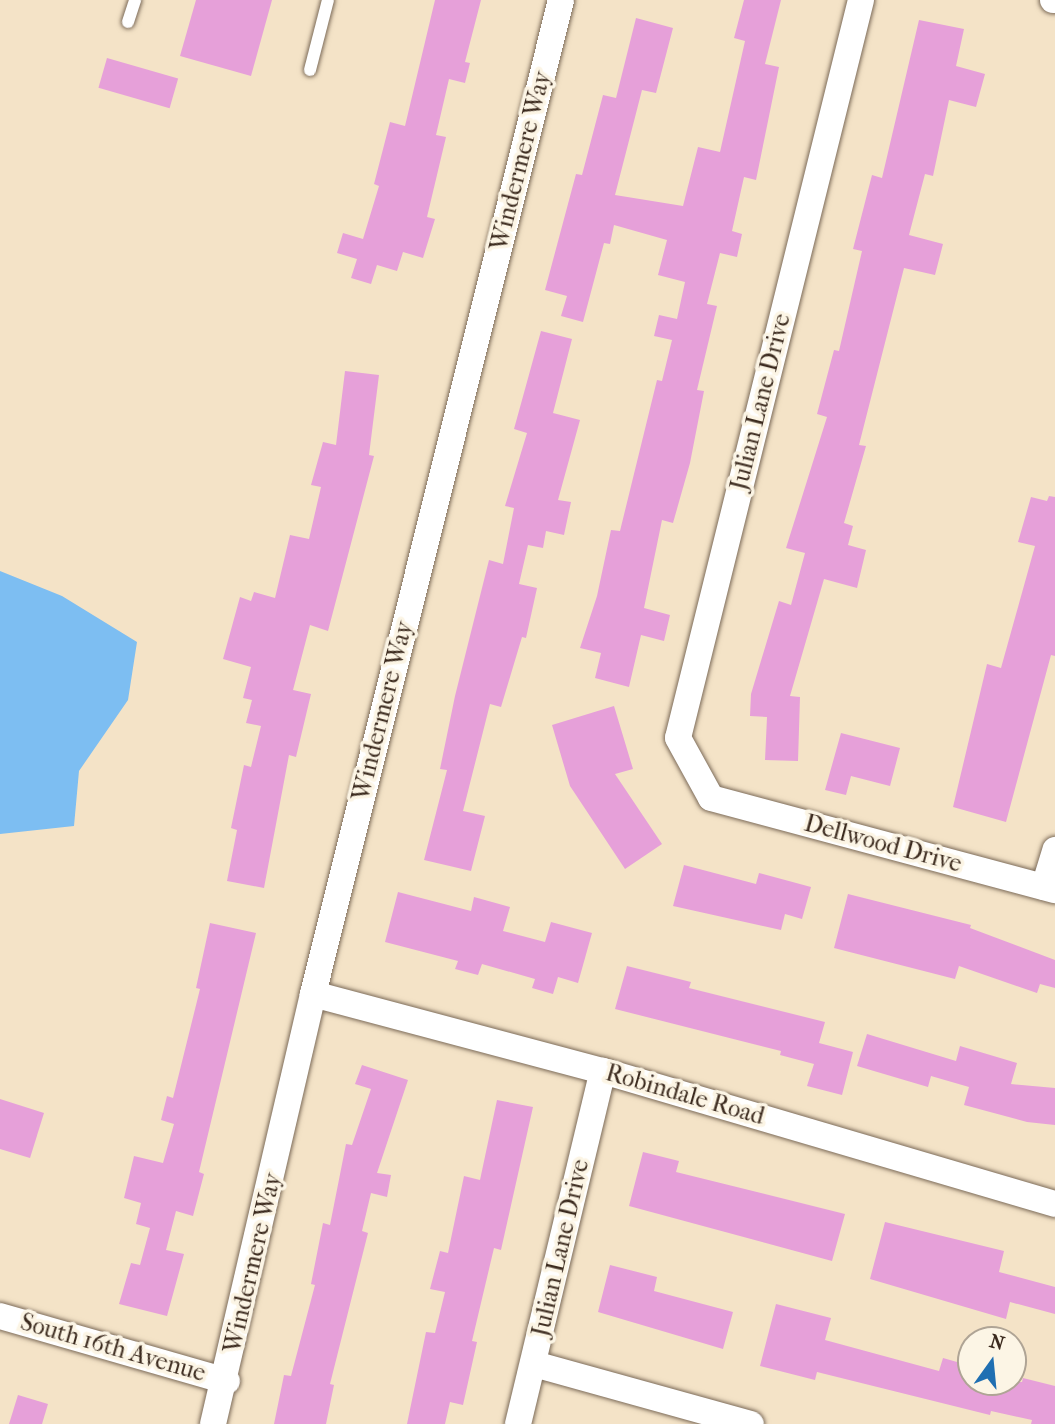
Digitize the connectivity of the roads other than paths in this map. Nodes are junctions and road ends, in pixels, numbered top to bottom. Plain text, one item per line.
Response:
1 (135, 0) edge
2 (328, 0) edge
3 (561, 0) edge
4 (862, 0) edge
5 (128, 22) dead end
6 (310, 70) dead end
7 (711, 799) joint
8 (1055, 850) edge
9 (1050, 889) edge
10 (313, 994) junction
11 (603, 1071) junction
12 (1055, 1204) edge
13 (0, 1316) edge
14 (534, 1364) junction
15 (227, 1381) junction
16 (213, 1424) edge
17 (518, 1424) edge
18 (751, 1424) edge

1 - 5 lane
2 - 6 lane
3 - 10 street, Windermere Way
4 - 7 street, Julian Lane Drive
7 - 9 street, Dellwood Drive
8 - 9 street
10 - 11 street, Robindale Road
10 - 15 street, Windermere Way
11 - 12 street, Robindale Road
11 - 14 street, Julian Lane Drive
13 - 15 street, South 16th Avenue
14 - 17 street, Julian Lane Drive
14 - 18 street
15 - 16 street, Windermere Way

